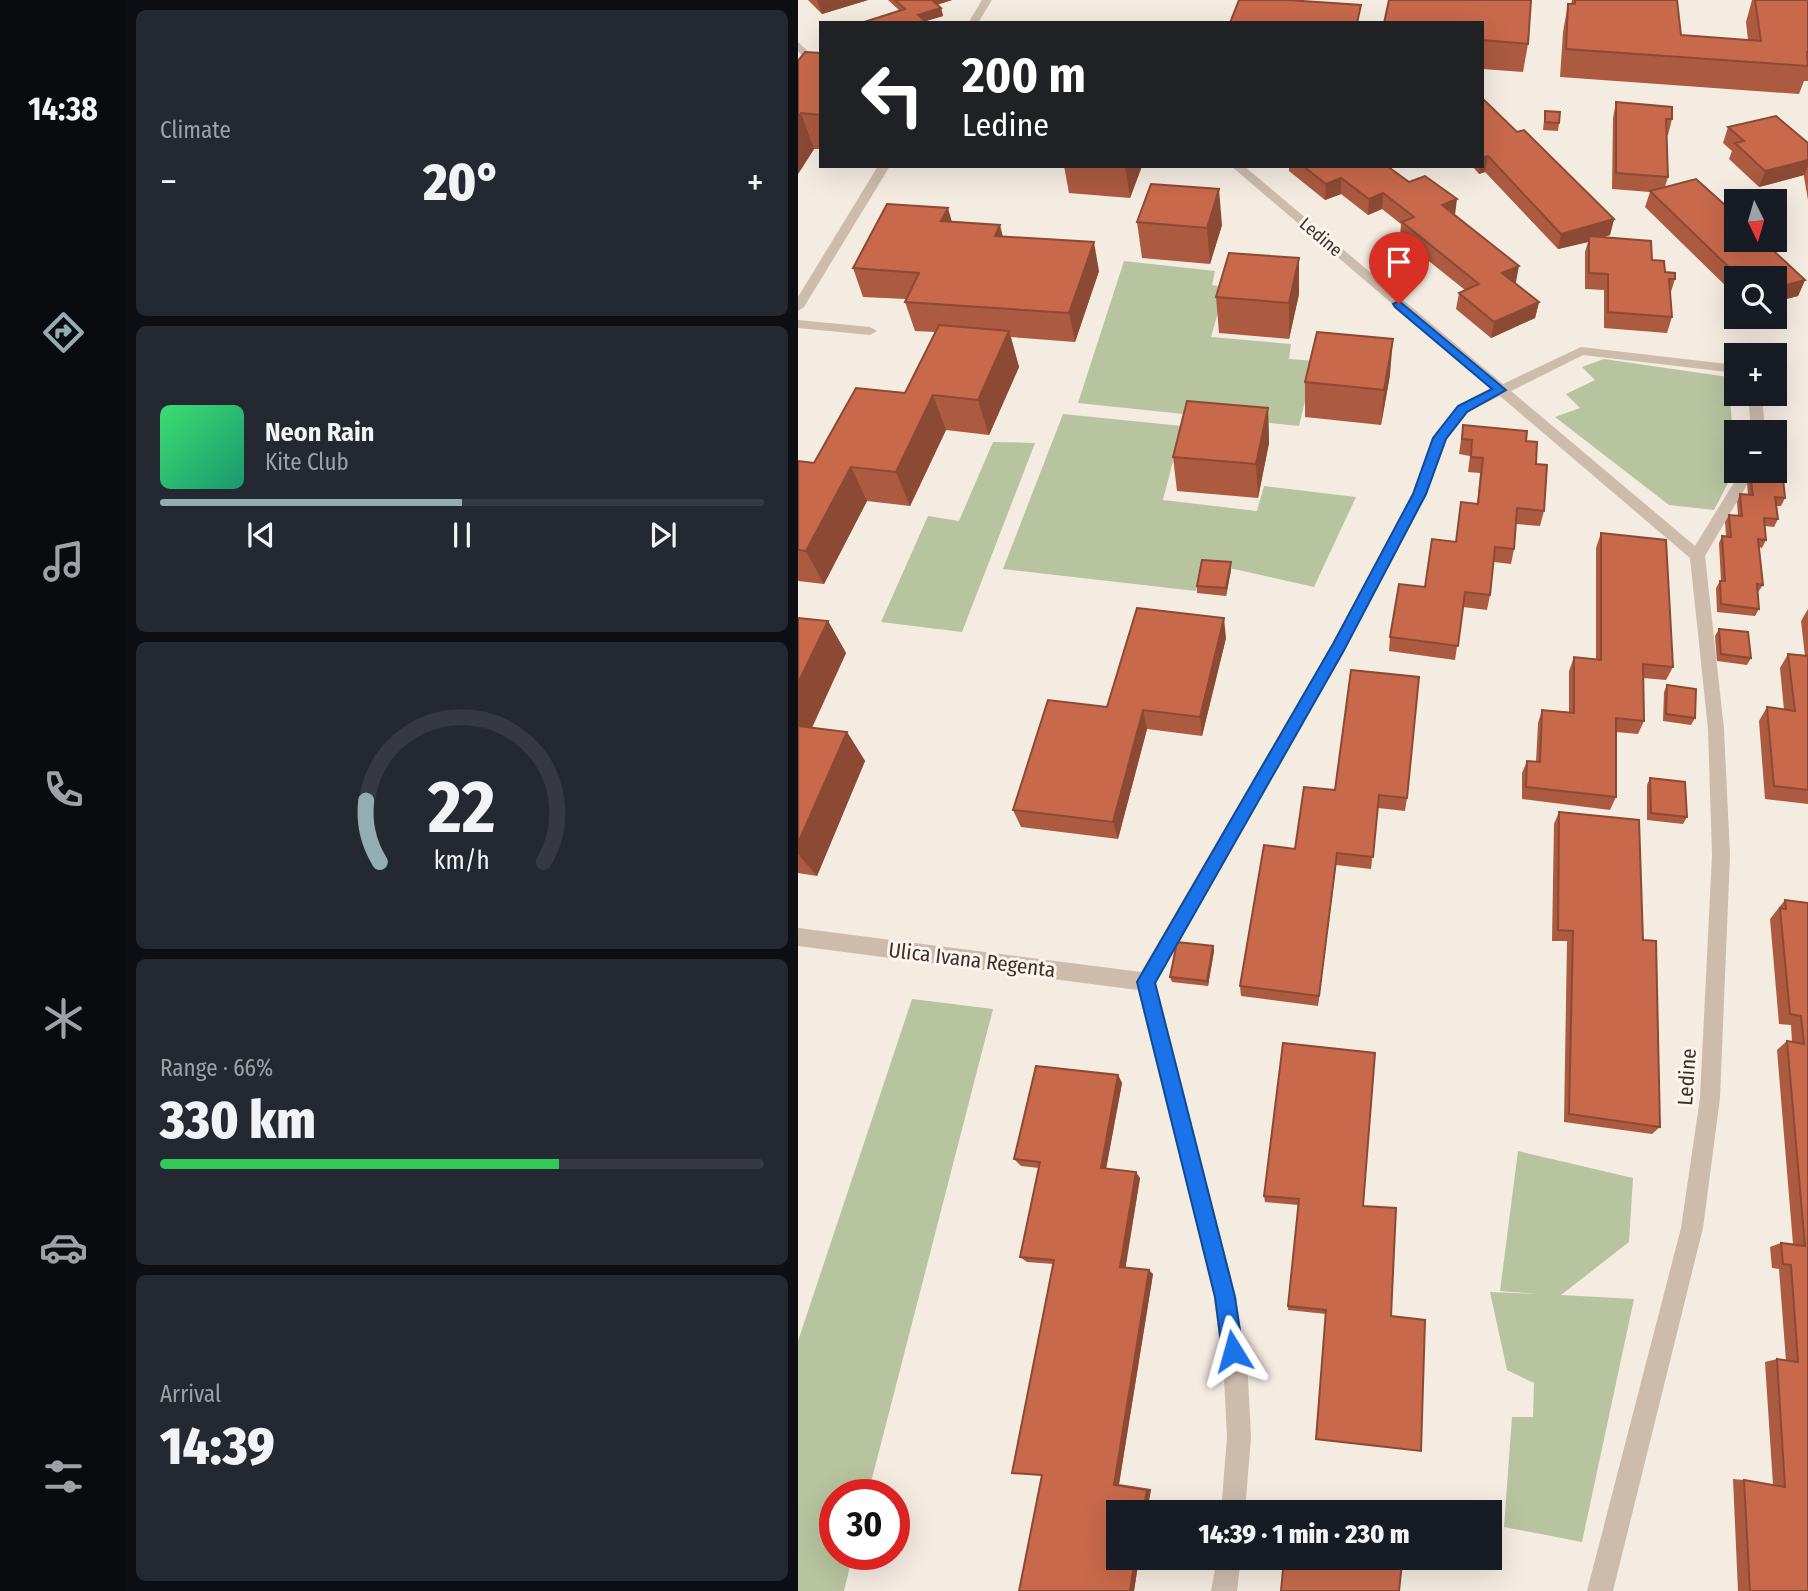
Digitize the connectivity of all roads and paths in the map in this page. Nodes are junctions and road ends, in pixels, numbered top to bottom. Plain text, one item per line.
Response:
1 (987, 0) edge
2 (974, 21) edge
3 (798, 46) edge
4 (819, 60) edge
5 (883, 168) edge
6 (1239, 168) edge
7 (798, 307) edge
8 (798, 324) edge
9 (870, 331) dead end
10 (1724, 368) edge
11 (1500, 390) junction
12 (1741, 483) edge
13 (1697, 556) junction
14 (798, 937) edge
15 (1146, 982) junction
16 (1234, 1500) edge
17 (1227, 1570) edge
18 (1224, 1591) edge
19 (1601, 1591) edge

1 - 2 street
3 - 4 street
5 - 7 street
6 - 11 street, Ledine
8 - 9 street
10 - 11 street
11 - 13 street, Ledine
11 - 15 street
12 - 13 street
13 - 19 street, Ledine
14 - 15 street, Ulica Ivana Regenta
15 - 16 street
17 - 18 street

